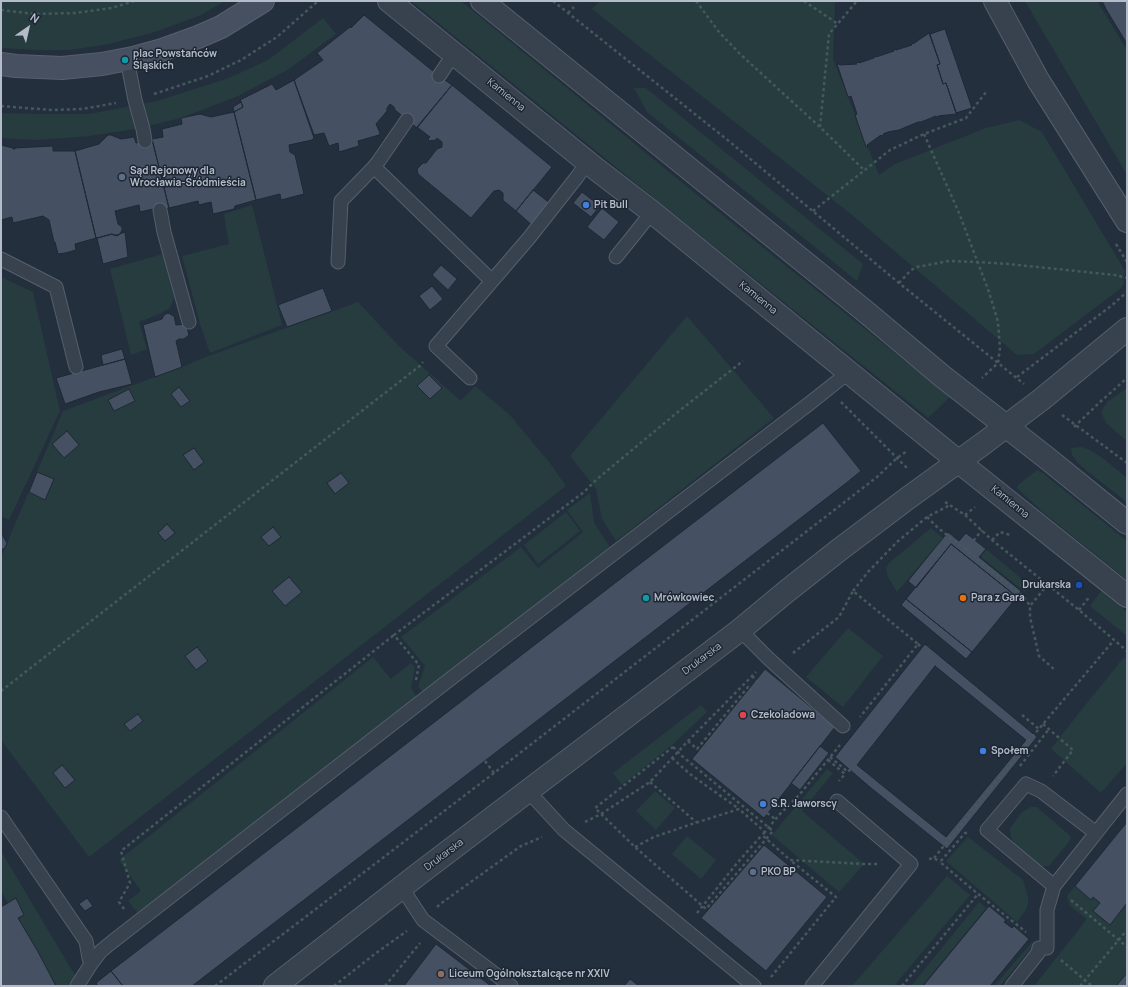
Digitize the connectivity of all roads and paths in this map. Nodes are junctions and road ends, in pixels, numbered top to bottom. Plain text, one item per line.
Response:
1 (134, 1) edge
2 (263, 1) edge
3 (318, 1) edge
4 (389, 1) edge
5 (482, 1) edge
6 (553, 1) edge
7 (696, 1) edge
8 (804, 1) edge
9 (857, 1) edge
10 (995, 1) edge
11 (574, 7) dead end
12 (1, 10) edge
13 (568, 13) junction
14 (838, 24) junction
15 (455, 55) junction
16 (127, 59) junction
17 (1, 64) edge
18 (439, 76) dead end
19 (986, 92) dead end
20 (135, 100) junction
21 (1, 106) edge
22 (408, 120) dead end
23 (820, 128) junction
24 (924, 134) junction
25 (146, 141) dead end
26 (588, 161) junction
27 (374, 167) junction
28 (865, 170) junction
29 (160, 210) dead end
30 (812, 211) junction
31 (652, 212) junction
32 (1127, 221) edge
33 (616, 257) dead end
34 (1, 259) edge
35 (338, 262) dead end
36 (977, 262) junction
37 (1127, 278) edge
38 (492, 281) junction
39 (899, 283) junction
40 (1127, 292) edge
41 (189, 322) dead end
42 (1127, 329) edge
43 (436, 346) junction
44 (743, 361) dead end
45 (998, 363) junction
46 (76, 367) dead end
47 (992, 369) dead end
48 (849, 372) junction
49 (470, 378) dead end
50 (1017, 378) junction
51 (1127, 378) edge
52 (1027, 387) dead end
53 (1063, 416) dead end
54 (1006, 426) junction
55 (1074, 426) junction
56 (897, 458) dead end
57 (959, 462) junction
58 (1127, 464) edge
59 (940, 498) dead end
60 (950, 505) junction
61 (927, 517) junction
62 (1127, 523) edge
63 (982, 530) junction
64 (1014, 537) dead end
65 (992, 540) junction
66 (966, 551) junction
67 (1048, 584) junction
68 (853, 591) junction
69 (1093, 592) dead end
70 (1127, 596) edge
71 (1030, 606) junction
72 (1079, 610) junction
73 (740, 630) junction
74 (394, 635) junction
75 (1114, 640) junction
76 (918, 644) junction
77 (923, 649) dead end
78 (1127, 651) edge
79 (769, 659) junction
80 (1055, 670) dead end
81 (752, 676) junction
82 (759, 683) dead end
83 (1, 691) edge
84 (752, 691) dead end
85 (424, 699) junction
86 (1022, 715) dead end
87 (859, 719) dead end
88 (1043, 724) junction
89 (843, 726) dead end
90 (1039, 729) junction
91 (1049, 729) junction
92 (844, 739) dead end
93 (688, 741) junction
94 (835, 751) junction
95 (678, 752) junction
96 (840, 754) dead end
97 (672, 758) junction
98 (1026, 758) dead end
99 (829, 759) junction
100 (485, 761) dead end
101 (853, 766) dead end
102 (836, 767) dead end
103 (494, 773) junction
104 (650, 782) junction
105 (1041, 791) junction
106 (529, 792) junction
107 (1127, 794) edge
108 (837, 802) dead end
109 (739, 810) junction
110 (767, 813) dead end
111 (601, 814) junction
112 (1, 817) edge
113 (775, 819) junction
114 (697, 822) junction
115 (769, 828) junction
116 (765, 832) junction
117 (965, 833) dead end
118 (1096, 833) junction
119 (546, 836) dead end
120 (762, 836) junction
121 (766, 839) junction
122 (635, 847) junction
123 (934, 858) junction
124 (790, 860) junction
125 (940, 862) junction
126 (911, 864) junction
127 (1054, 886) junction
128 (402, 888) junction
129 (978, 894) junction
130 (703, 906) junction
131 (434, 910) dead end
132 (1084, 911) dead end
133 (411, 928) dead end
134 (1021, 928) dead end
135 (129, 929) junction
136 (1127, 930) edge
137 (421, 940) dead end
138 (1119, 941) junction
139 (1127, 947) edge
140 (1047, 948) junction
141 (91, 964) junction
142 (1085, 980) junction
143 (768, 981) dead end
144 (77, 986) edge
145 (215, 986) edge
146 (275, 986) edge
147 (334, 986) edge
148 (385, 986) edge
149 (511, 986) edge
150 (754, 986) edge
151 (812, 986) edge
152 (902, 986) edge
153 (1012, 986) edge
154 (1080, 986) edge
155 (1092, 986) edge

1 - 12 path
2 - 16 main road
3 - 20 path
4 - 15 street, Kamienna
5 - 54 street
6 - 13 path
7 - 23 path
8 - 14 path
9 - 14 path
10 - 32 street
11 - 13 path
13 - 30 path
14 - 23 path
15 - 18 lane
15 - 26 street, Kamienna
16 - 17 main road
16 - 20 lane
19 - 24 path
20 - 21 path
20 - 25 lane
22 - 27 lane
23 - 28 path
24 - 28 path
24 - 36 path
26 - 31 street, Kamienna
26 - 38 lane
27 - 35 lane
27 - 38 lane
28 - 30 path
29 - 41 lane
30 - 39 path
31 - 33 lane
31 - 48 street, Kamienna
34 - 46 lane
36 - 37 path
36 - 39 path
36 - 45 path
38 - 43 lane
39 - 45 path
40 - 50 path
42 - 54 street, Drukarska
43 - 49 lane
43 - 83 path
44 - 74 path
45 - 47 path
45 - 50 path
48 - 57 street, Kamienna
48 - 85 lane
50 - 52 path
51 - 55 path
53 - 55 path
54 - 57 street, Drukarska
54 - 62 street
55 - 58 path
56 - 103 path
57 - 70 street, Kamienna
57 - 73 street, Drukarska
59 - 60 path
60 - 61 path
60 - 63 path
61 - 66 path
61 - 68 path
63 - 65 path
63 - 66 path
64 - 65 path
65 - 67 path
66 - 71 path
67 - 71 path
67 - 72 path
68 - 76 path
68 - 79 path
69 - 72 path
71 - 80 path
72 - 75 path
73 - 79 lane
73 - 106 street, Drukarska
74 - 85 path
74 - 135 path
75 - 78 path
75 - 88 path
76 - 77 path
76 - 87 path
79 - 81 path
79 - 89 lane
81 - 82 path
81 - 93 path
84 - 93 path
85 - 135 lane
86 - 90 path
88 - 90 path
88 - 91 path
90 - 123 path
91 - 98 path
91 - 105 path
92 - 94 path
93 - 95 path
94 - 96 path
94 - 99 path
95 - 97 path
95 - 111 path
95 - 115 path
97 - 104 path
97 - 109 path
99 - 101 path
99 - 102 path
99 - 113 path
100 - 103 path
103 - 145 path
104 - 111 path
104 - 114 path
105 - 118 lane
105 - 127 lane
106 - 128 street, Drukarska
106 - 150 lane
107 - 118 lane
108 - 126 lane
109 - 114 path
109 - 116 path
110 - 113 path
111 - 122 path
112 - 141 lane
113 - 115 path
114 - 122 path
115 - 116 path
115 - 121 path
116 - 120 path
117 - 125 path
118 - 127 lane
119 - 131 path
120 - 121 path
120 - 130 path
121 - 124 path
121 - 130 path
122 - 130 path
123 - 125 path
123 - 126 path
124 - 126 path
124 - 143 path
125 - 129 path
126 - 151 lane
127 - 140 lane
128 - 146 street, Drukarska
128 - 149 lane
129 - 134 path
129 - 152 path
132 - 138 path
133 - 147 path
135 - 141 lane
136 - 138 path
137 - 148 path
138 - 139 path
138 - 142 path
140 - 142 path
140 - 153 lane
141 - 144 lane
142 - 154 path
142 - 155 path

